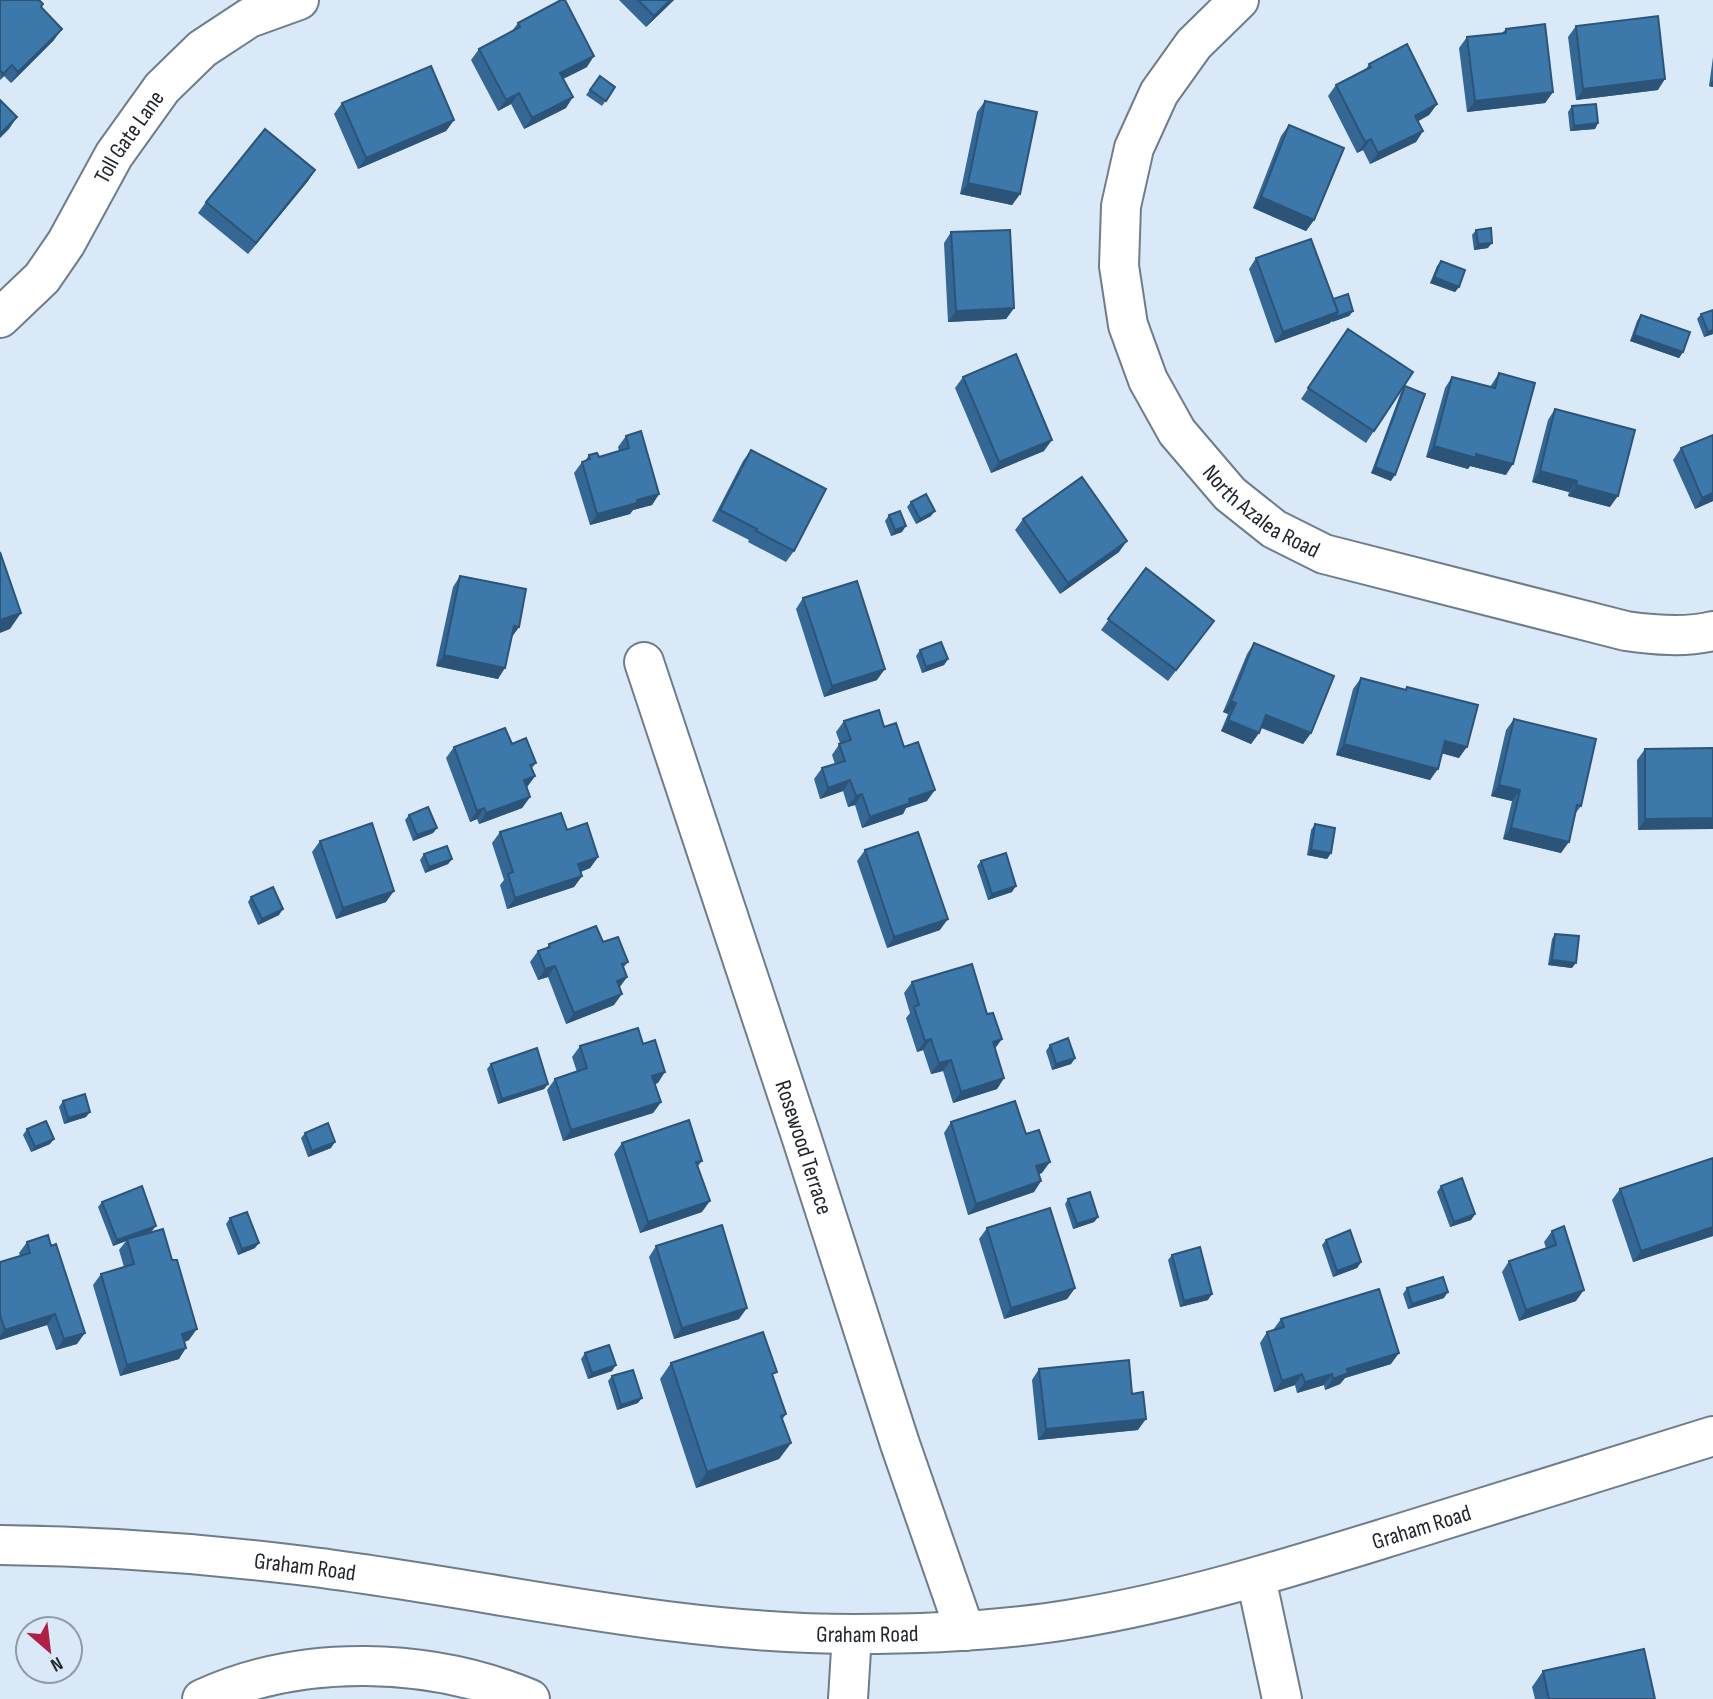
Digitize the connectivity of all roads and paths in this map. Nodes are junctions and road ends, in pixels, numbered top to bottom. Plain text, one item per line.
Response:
1 (299, 0) edge
2 (1239, 0) edge
3 (0, 318) edge
4 (1713, 631) edge
5 (644, 662) dead end
6 (1713, 1436) edge
7 (0, 1545) edge
8 (1256, 1578) junction
9 (965, 1631) junction
10 (852, 1634) junction
11 (202, 1699) edge
12 (530, 1699) edge
13 (848, 1699) edge
14 (1282, 1699) edge

1 - 3 main road, Toll Gate Lane
2 - 4 main road, North Azalea Road
5 - 9 main road, Rosewood Terrace
6 - 8 main road, Graham Road
7 - 10 main road, Graham Road
8 - 9 main road, Graham Road
8 - 14 main road
9 - 10 main road, Graham Road
10 - 13 main road
11 - 12 main road

